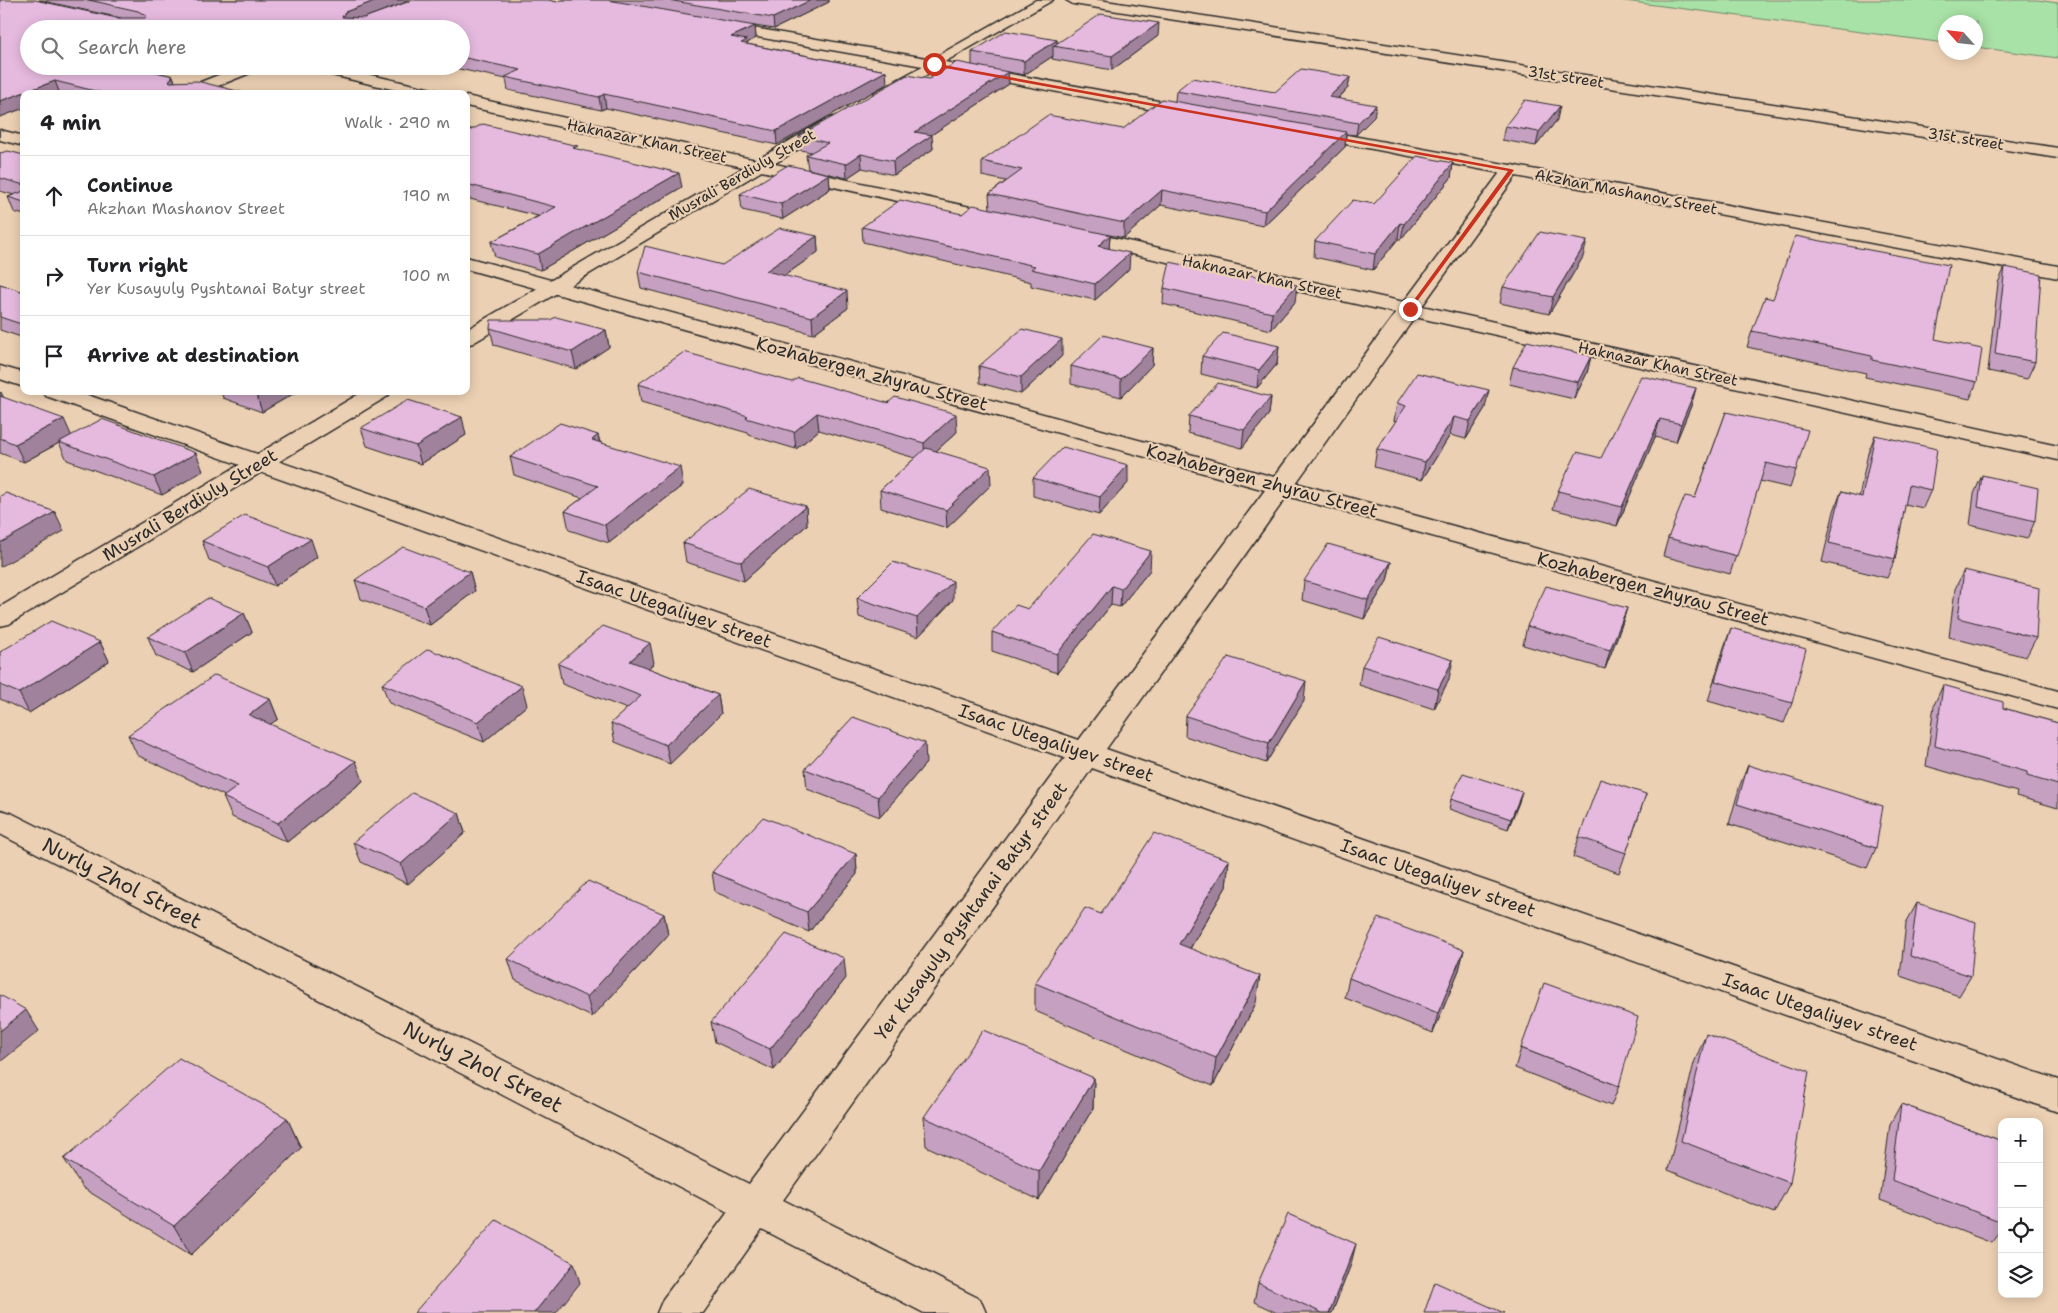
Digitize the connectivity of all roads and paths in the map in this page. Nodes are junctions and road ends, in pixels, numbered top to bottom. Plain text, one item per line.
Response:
1 (1046, 0) edge
2 (1073, 0) edge
3 (707, 24) edge
4 (934, 64) junction
5 (233, 75) edge
6 (351, 75) edge
7 (193, 90) edge
8 (418, 90) edge
9 (470, 101) edge
10 (867, 103) edge
11 (850, 112) edge
12 (1208, 115) edge
13 (1296, 131) edge
14 (0, 135) edge
15 (20, 140) edge
16 (2058, 153) edge
17 (758, 165) junction
18 (1511, 170) junction
19 (1021, 223) edge
20 (1060, 232) edge
21 (470, 264) edge
22 (2058, 272) edge
23 (554, 287) junction
24 (1410, 309) junction
25 (470, 338) edge
26 (0, 372) edge
27 (20, 379) edge
28 (65, 395) edge
29 (373, 395) edge
30 (2058, 452) edge
31 (259, 463) junction
32 (1281, 486) junction
33 (0, 618) edge
34 (2058, 700) edge
35 (1086, 754) junction
36 (0, 821) edge
37 (2058, 1096) edge
38 (756, 1206) junction
39 (678, 1313) edge
40 (965, 1313) edge

1 - 4 street
2 - 16 street, 31st street
3 - 4 street
4 - 10 street
4 - 12 street
5 - 7 street
6 - 8 street
9 - 17 street, Haknazar Khan Street
11 - 17 street, Musrali Berdiuly Street
13 - 18 street, Akzhan Mashanov Street
14 - 15 street
17 - 19 street, Haknazar Khan Street
17 - 23 street, Musrali Berdiuly Street
18 - 22 street, Akzhan Mashanov Street
18 - 24 street, Yer Kusayuly Pyshtanai Batyr street
20 - 24 street, Haknazar Khan Street
21 - 23 street, Kozhabergen zhyrau Street
23 - 25 street, Musrali Berdiuly Street
23 - 32 street, Kozhabergen zhyrau Street
24 - 30 street, Haknazar Khan Street
24 - 32 street, Yer Kusayuly Pyshtanai Batyr street
26 - 27 street
28 - 31 street, Isaac Utegaliyev street
29 - 31 street, Musrali Berdiuly Street
31 - 33 street, Musrali Berdiuly Street
31 - 35 street, Isaac Utegaliyev street
32 - 34 street, Kozhabergen zhyrau Street
32 - 35 street, Yer Kusayuly Pyshtanai Batyr street
35 - 37 street, Isaac Utegaliyev street
35 - 38 street, Yer Kusayuly Pyshtanai Batyr street
36 - 38 street, Nurly Zhol Street
38 - 39 street, Yer Kusayuly Pyshtanai Batyr street
38 - 40 street, Nurly Zhol Street

